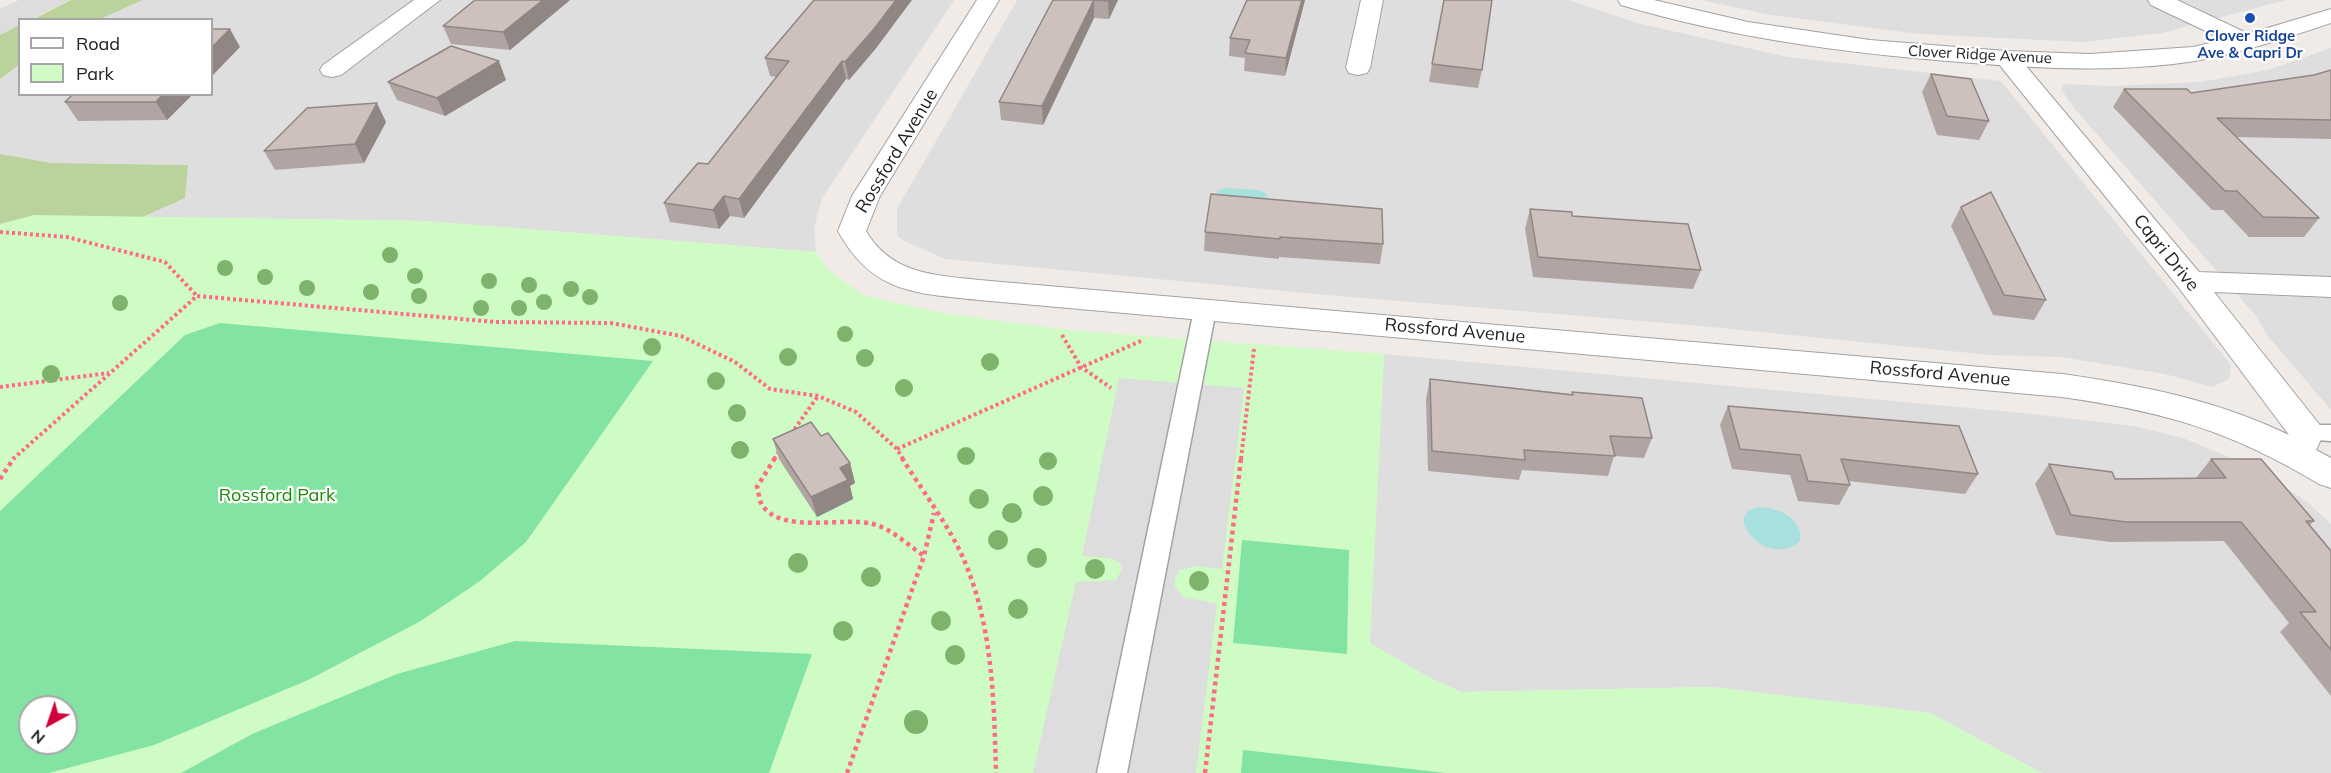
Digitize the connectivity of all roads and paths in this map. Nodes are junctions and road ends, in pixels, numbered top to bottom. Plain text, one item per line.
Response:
1 (429, 0) edge
2 (988, 0) edge
3 (1372, 0) edge
4 (1629, 0) edge
5 (2159, 0) edge
6 (2331, 16) edge
7 (2247, 42) junction
8 (2006, 58) junction
9 (1358, 68) dead end
10 (332, 70) dead end
11 (0, 232) edge
12 (2190, 281) junction
13 (2331, 287) edge
14 (197, 296) junction
15 (1205, 310) junction
16 (1062, 335) dead end
17 (1146, 338) dead end
18 (1255, 339) dead end
19 (1080, 368) junction
20 (110, 373) junction
21 (0, 387) edge
22 (1111, 388) dead end
23 (818, 396) junction
24 (2312, 440) edge
25 (897, 449) junction
26 (2331, 476) edge
27 (0, 479) edge
28 (934, 513) junction
29 (924, 556) junction
30 (847, 773) edge
31 (996, 773) edge
32 (1112, 773) edge
33 (1204, 773) edge

1 - 10 street
2 - 15 street, Rossford Avenue
3 - 9 street
4 - 8 street, Clover Ridge Avenue
5 - 7 street
6 - 7 street, Clover Ridge Avenue
7 - 8 street, Clover Ridge Avenue
8 - 12 street, Capri Drive
11 - 14 path
12 - 13 street
12 - 24 street, Capri Drive
14 - 20 path
14 - 23 path
15 - 24 street, Rossford Avenue
15 - 32 lane
16 - 19 path
17 - 19 path
18 - 33 path
19 - 22 path
19 - 25 path
20 - 21 path
20 - 27 path
23 - 25 path
23 - 29 path
24 - 26 street, Rossford Avenue
25 - 28 path
28 - 29 path
28 - 31 path
29 - 30 path

